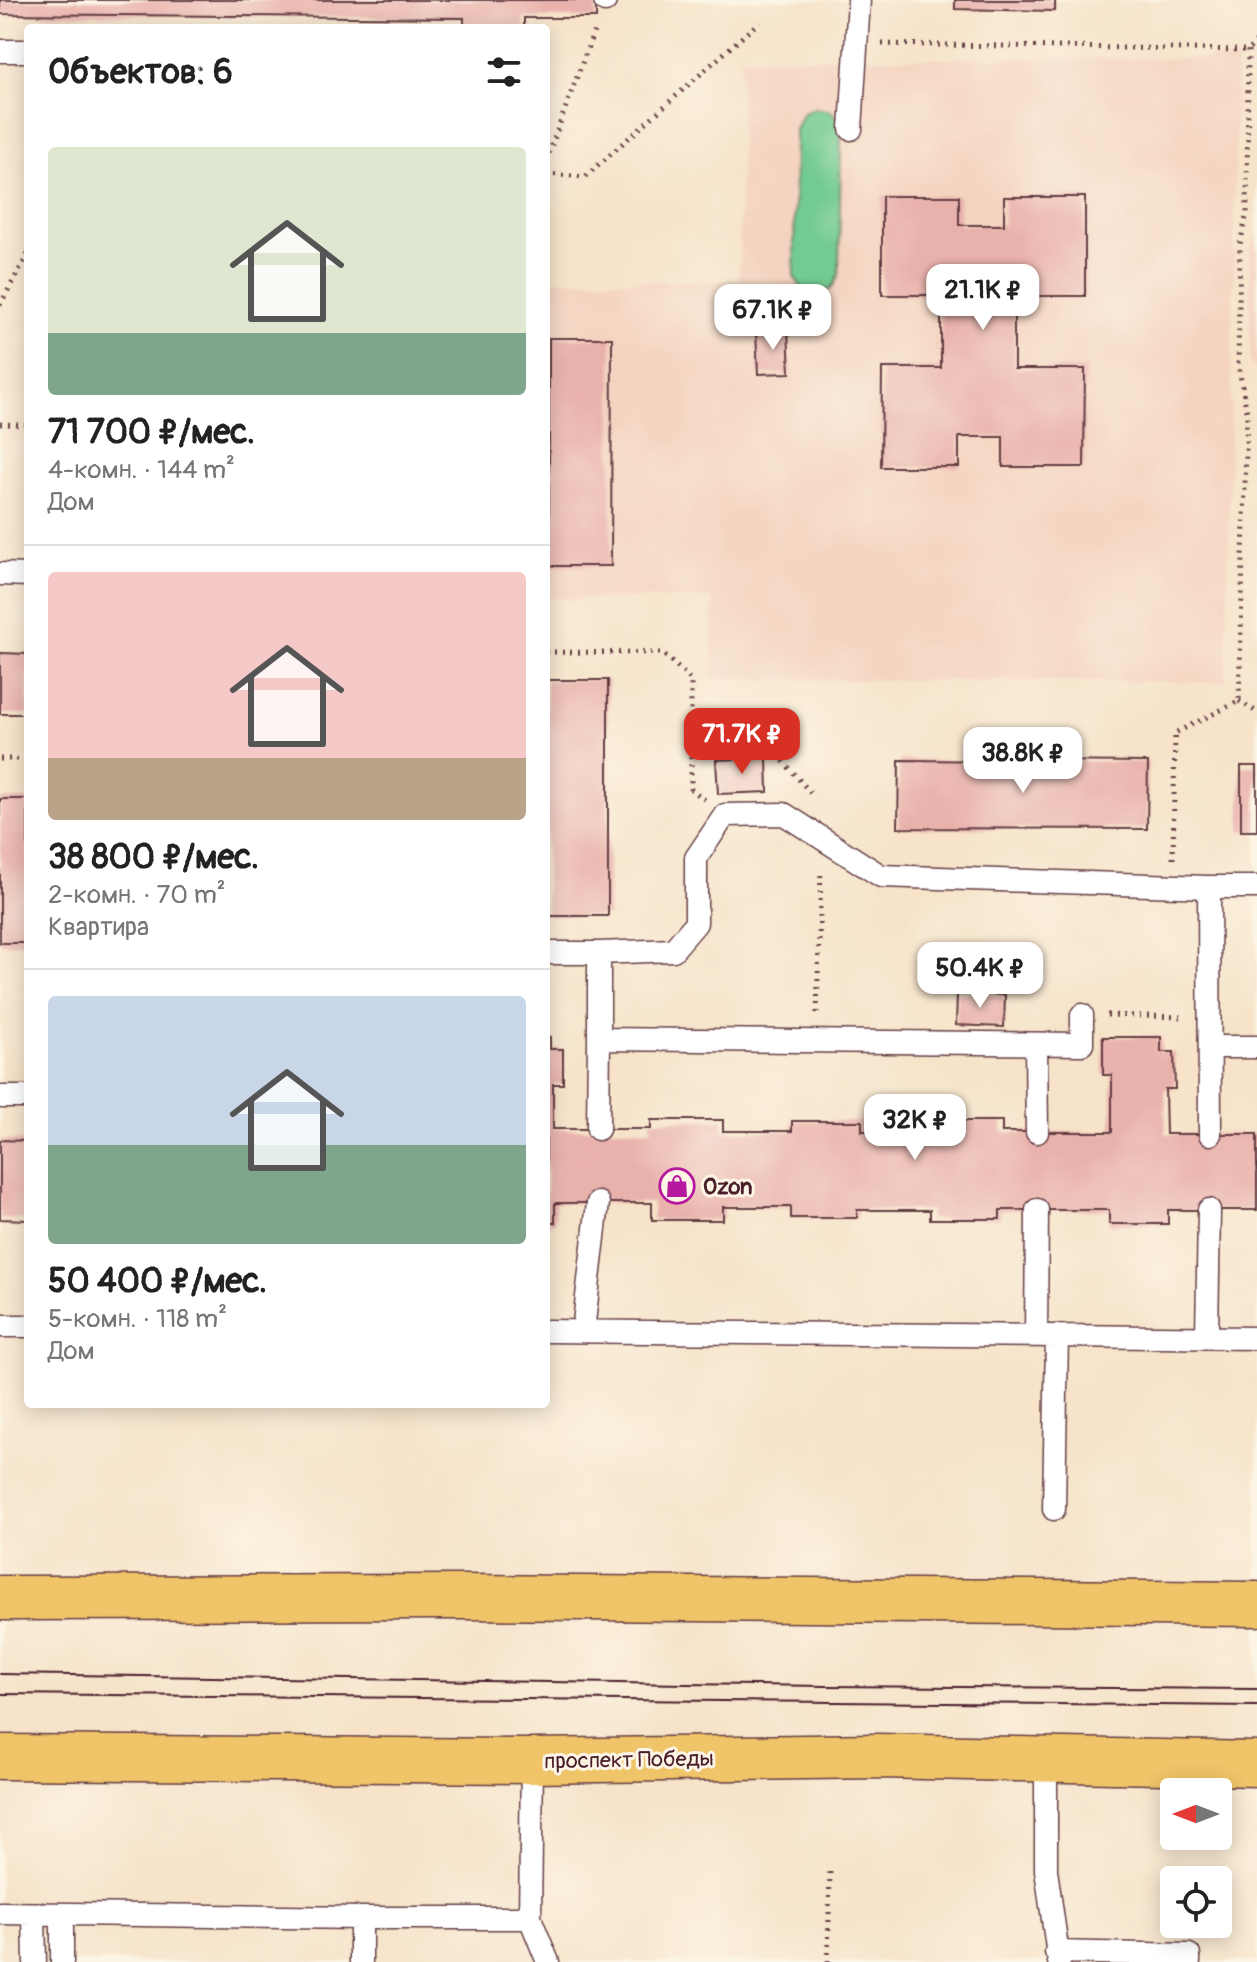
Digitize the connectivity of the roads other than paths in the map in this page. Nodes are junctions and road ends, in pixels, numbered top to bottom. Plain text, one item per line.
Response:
1 (859, 0) edge
2 (0, 51) edge
3 (24, 51) edge
4 (851, 129) dead end
5 (0, 574) edge
6 (24, 575) edge
7 (1209, 887) junction
8 (1257, 887) edge
9 (550, 953) edge
10 (599, 953) junction
11 (1082, 1015) road end
12 (599, 1039) junction
13 (1036, 1044) junction
14 (1212, 1047) junction
15 (1257, 1047) edge
16 (0, 1097) edge
17 (24, 1097) edge
18 (598, 1129) dead end
19 (1037, 1132) dead end
20 (1210, 1134) dead end
21 (598, 1203) dead end
22 (1037, 1210) dead end
23 (1209, 1210) dead end
24 (0, 1326) edge
25 (24, 1326) edge
26 (550, 1331) edge
27 (583, 1331) junction
28 (1047, 1336) junction
29 (1207, 1337) junction
30 (1257, 1338) edge
31 (1054, 1509) dead end
32 (0, 1598) edge
33 (1257, 1604) edge
34 (0, 1757) edge
35 (1046, 1759) junction
36 (532, 1761) junction
37 (1257, 1764) edge
38 (0, 1913) edge
39 (34, 1915) junction
40 (62, 1915) junction
41 (361, 1918) junction
42 (530, 1918) junction
43 (1058, 1957) edge
44 (35, 1962) edge
45 (62, 1962) edge
46 (361, 1962) edge
47 (548, 1962) edge
48 (1189, 1962) edge

1 - 4 lane
2 - 3 lane
5 - 6 lane
7 - 8 lane
7 - 10 lane
7 - 14 lane
9 - 10 lane
10 - 12 lane
11 - 13 lane
12 - 13 lane
12 - 18 lane
13 - 19 lane
14 - 15 lane
14 - 20 lane
16 - 17 lane
21 - 27 lane
22 - 28 lane
23 - 29 lane
24 - 25 lane
26 - 27 lane
27 - 28 lane
28 - 29 lane
28 - 31 lane
29 - 30 lane
32 - 33 main road
34 - 36 main road, проспект Победы
35 - 36 main road, проспект Победы
35 - 37 main road, проспект Победы
35 - 43 lane
36 - 42 lane
38 - 39 lane
39 - 40 lane
39 - 44 lane
40 - 41 lane
40 - 45 lane
41 - 42 lane
41 - 46 lane
42 - 47 lane
43 - 48 lane

